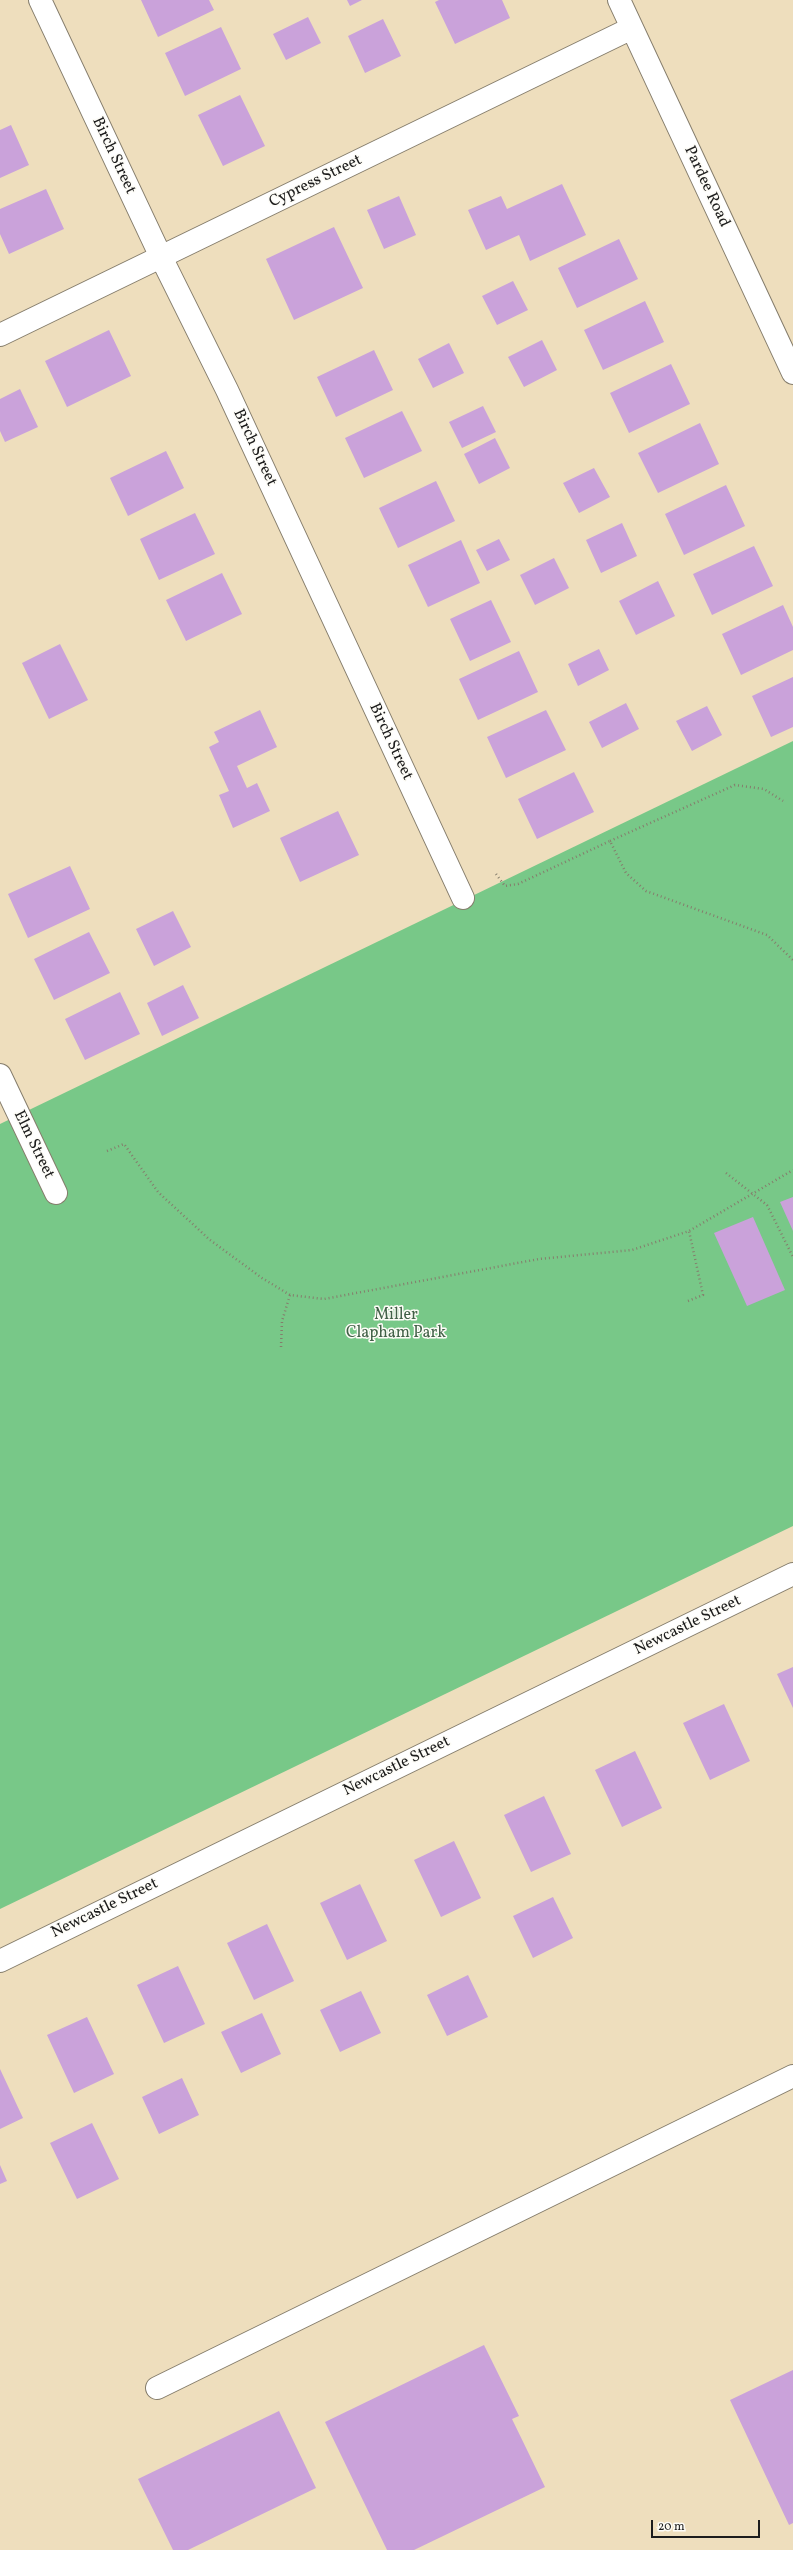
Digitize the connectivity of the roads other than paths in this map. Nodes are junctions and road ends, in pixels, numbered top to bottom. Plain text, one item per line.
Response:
1 (40, 0) edge
2 (619, 0) edge
3 (632, 28) junction
4 (161, 257) junction
5 (0, 335) edge
6 (793, 373) edge
7 (463, 898) dead end
8 (0, 1076) edge
9 (56, 1193) dead end
10 (793, 1574) edge
11 (0, 1961) edge
12 (793, 2076) edge
13 (157, 2388) dead end

1 - 4 street, Birch Street
2 - 3 street, Pardee Road
3 - 4 street, Cypress Street
3 - 6 street, Pardee Road
4 - 5 street, Cypress Street
4 - 7 street, Birch Street
8 - 9 street, Elm Street
10 - 11 street, Newcastle Street
12 - 13 street

